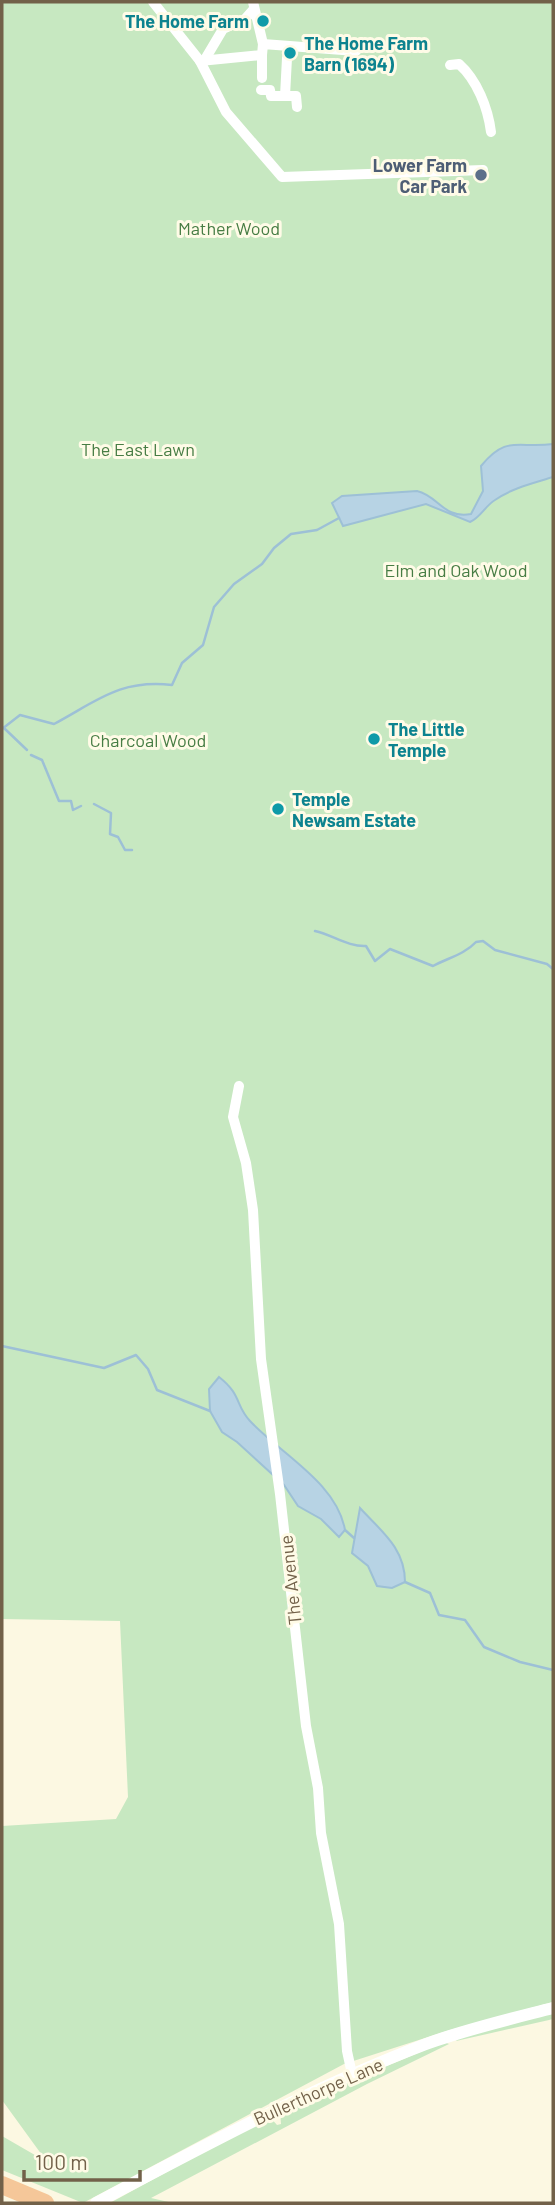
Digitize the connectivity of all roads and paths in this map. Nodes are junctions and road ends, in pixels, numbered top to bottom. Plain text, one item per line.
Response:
1 (153, 2) edge
2 (253, 6) edge
3 (263, 44) junction
4 (287, 51) junction
5 (356, 51) dead end
6 (262, 55) junction
7 (202, 61) junction
8 (450, 65) dead end
9 (285, 96) junction
10 (297, 107) dead end
11 (491, 132) dead end
12 (483, 170) dead end
13 (239, 1086) dead end
14 (553, 2008) edge
15 (352, 2074) junction
16 (2, 2185) edge
17 (45, 2203) edge
18 (96, 2203) edge

1 - 7 street
2 - 3 street
2 - 7 street
3 - 4 street
3 - 6 street
4 - 5 street
4 - 9 street
6 - 7 street
6 - 9 street
7 - 12 street
8 - 11 street
9 - 10 street
13 - 15 street, The Avenue
14 - 15 street, Bullerthorpe Lane
15 - 18 street, Bullerthorpe Lane
16 - 17 highway

